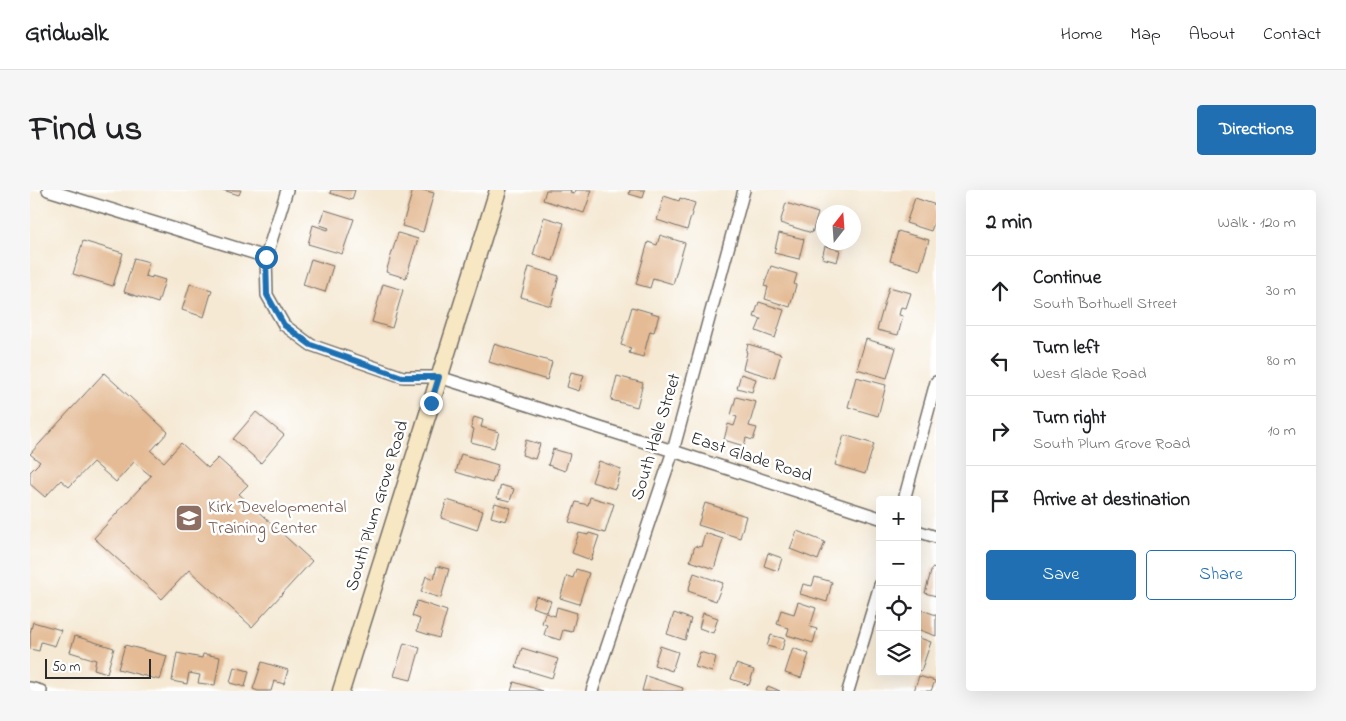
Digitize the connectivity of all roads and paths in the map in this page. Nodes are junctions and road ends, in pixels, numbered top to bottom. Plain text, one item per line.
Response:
1 (48, 190) edge
2 (286, 190) edge
3 (498, 190) edge
4 (744, 190) edge
5 (266, 257) junction
6 (439, 377) junction
7 (936, 382) edge
8 (673, 450) junction
9 (905, 496) edge
10 (876, 517) edge
11 (921, 532) edge
12 (936, 537) edge
13 (876, 599) edge
14 (30, 688) edge
15 (42, 691) edge
16 (341, 691) edge
17 (592, 691) edge
18 (848, 691) edge

1 - 5 street
2 - 5 street
3 - 6 main road, South Plum Grove Road
4 - 8 street, South Hale Street
5 - 6 street, East Glade Road
6 - 8 street, East Glade Road
6 - 16 main road, South Plum Grove Road
7 - 9 street
8 - 10 street, East Glade Road
8 - 17 street, South Hale Street
11 - 12 street
13 - 18 street
14 - 15 street

